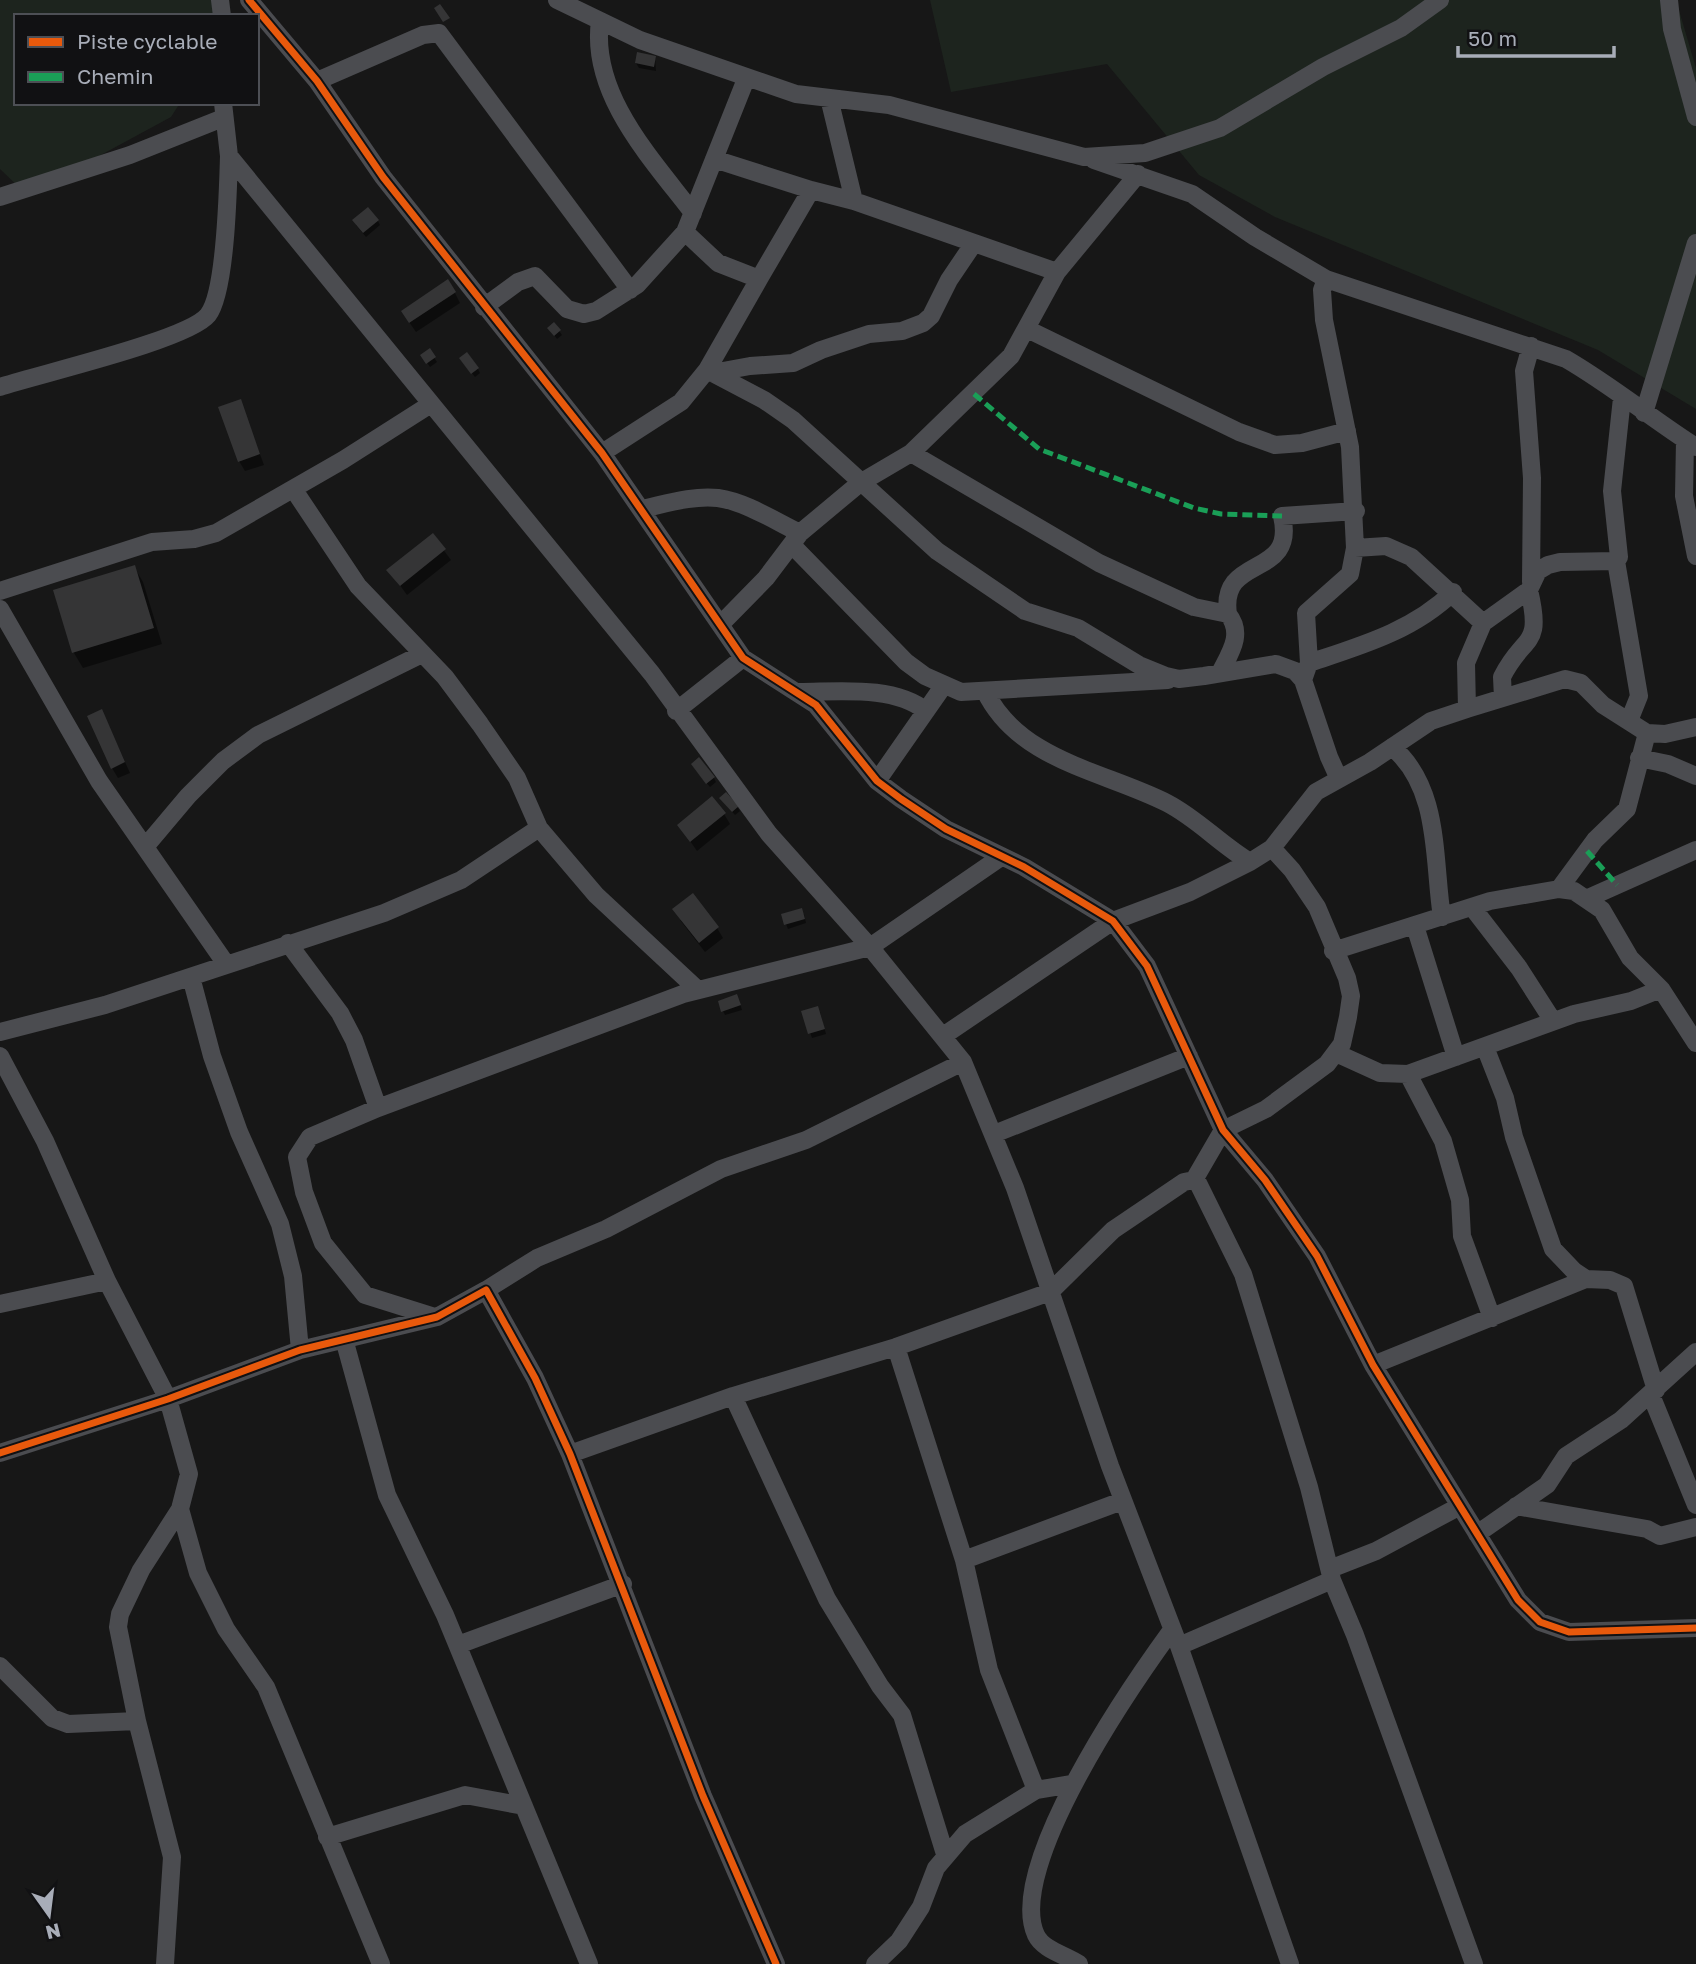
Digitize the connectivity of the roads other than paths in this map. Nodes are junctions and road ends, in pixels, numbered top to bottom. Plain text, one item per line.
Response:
1 (249, 0) edge
2 (557, 0) edge
3 (1440, 0) edge
4 (1669, 0) edge
5 (600, 21) junction
6 (746, 79) junction
7 (317, 81) junction
8 (829, 98) junction
9 (223, 111) edge
10 (1696, 117) edge
11 (229, 156) junction
12 (1084, 157) junction
13 (714, 159) junction
14 (1138, 174) junction
15 (811, 190) junction
16 (0, 197) edge
17 (854, 201) junction
18 (693, 212) junction
19 (685, 232) junction
20 (974, 243) junction
21 (1696, 243) edge
22 (1057, 272) junction
23 (760, 279) junction
24 (1326, 279) junction
25 (630, 289) junction
26 (484, 307) junction
27 (1027, 329) junction
28 (1531, 346) junction
29 (710, 372) junction
30 (0, 387) edge
31 (1622, 398) junction
32 (431, 404) junction
33 (1644, 413) junction
34 (1347, 431) junction
35 (1690, 443) edge
36 (602, 453) junction
37 (911, 453) junction
38 (860, 482) junction
39 (294, 490) junction
40 (641, 509) junction
41 (1356, 512) junction
42 (796, 539) junction
43 (1355, 548) junction
44 (1696, 556) edge
45 (1616, 561) junction
46 (1530, 586) junction
47 (0, 591) edge
48 (1452, 592) junction
49 (0, 610) edge
50 (1228, 614) junction
51 (1483, 623) junction
52 (721, 624) junction
53 (422, 654) junction
54 (743, 658) junction
55 (1306, 671) junction
56 (1220, 673) junction
57 (1179, 679) junction
58 (944, 685) junction
59 (985, 691) junction
60 (799, 692) junction
61 (1503, 698) junction
62 (1467, 709) junction
63 (676, 711) junction
64 (926, 711) junction
65 (1629, 721) junction
66 (1696, 727) edge
67 (1647, 733) junction
68 (1392, 747) junction
69 (1639, 758) junction
70 (1696, 776) edge
71 (1339, 779) junction
72 (877, 781) junction
73 (539, 828) junction
74 (145, 847) junction
75 (1272, 848) junction
76 (1696, 850) edge
77 (1001, 857) junction
78 (1250, 862) junction
79 (1559, 889) junction
80 (1586, 899) junction
81 (1472, 907) junction
82 (1442, 917) junction
83 (1113, 921) junction
84 (1415, 926) junction
85 (288, 943) junction
86 (870, 947) junction
87 (1333, 951) junction
88 (226, 964) junction
89 (191, 977) junction
90 (1661, 989) junction
91 (698, 990) junction
92 (1553, 1021) junction
93 (0, 1032) edge
94 (943, 1036) junction
95 (1696, 1042) edge
96 (1485, 1047) junction
97 (1336, 1053) junction
98 (0, 1056) edge
99 (1189, 1056) junction
100 (1456, 1057) junction
101 (963, 1062) junction
102 (1408, 1074) junction
103 (378, 1108) junction
104 (1223, 1130) junction
105 (994, 1134) junction
106 (1194, 1181) junction
107 (1586, 1279) junction
108 (107, 1281) junction
109 (486, 1290) junction
110 (1050, 1292) junction
111 (0, 1304) edge
112 (436, 1318) junction
113 (1492, 1318) junction
114 (344, 1339) junction
115 (896, 1347) junction
116 (300, 1350) junction
117 (1696, 1352) edge
118 (1373, 1365) junction
119 (1653, 1392) junction
120 (733, 1396) junction
121 (168, 1399) junction
122 (0, 1453) edge
123 (570, 1454) junction
124 (1122, 1501) junction
125 (1696, 1505) edge
126 (1460, 1506) junction
127 (1517, 1506) junction
128 (180, 1509) junction
129 (1696, 1527) edge
130 (1477, 1534) junction
131 (964, 1560) junction
132 (1331, 1575) junction
133 (623, 1584) junction
134 (1696, 1628) edge
135 (1175, 1638) junction
136 (458, 1645) junction
137 (0, 1666) edge
138 (137, 1721) junction
139 (1072, 1784) junction
140 (1036, 1790) junction
141 (524, 1806) junction
142 (327, 1838) junction
143 (945, 1854) junction
144 (165, 1964) edge
145 (381, 1964) edge
146 (589, 1964) edge
147 (776, 1964) edge
148 (875, 1964) edge
149 (1079, 1964) edge
150 (1290, 1964) edge
151 (1474, 1964) edge

1 - 7 street
2 - 5 street
3 - 12 street
4 - 10 street
5 - 6 street
5 - 18 street
6 - 8 street
6 - 13 street
7 - 25 street
7 - 26 street
8 - 12 street
8 - 17 street
9 - 11 street
9 - 16 street
11 - 30 street
11 - 32 street
12 - 14 street
13 - 15 street
13 - 18 street
14 - 22 street
14 - 24 street
15 - 17 street
15 - 23 street
17 - 20 street
18 - 19 street
19 - 23 street
19 - 25 street
20 - 22 street
20 - 29 street
21 - 33 street
22 - 27 street
23 - 29 street
24 - 28 street
24 - 34 street
25 - 26 street
26 - 36 street
27 - 34 street
27 - 37 street
28 - 31 street
28 - 46 street
29 - 36 street
29 - 38 street
31 - 33 street
31 - 45 street
32 - 39 street
32 - 63 street
33 - 35 street
34 - 41 street
35 - 44 street
36 - 40 street
37 - 38 street
37 - 50 street
38 - 42 street
38 - 57 street
39 - 47 street
39 - 53 street
40 - 42 street
40 - 52 street
41 - 43 street
41 - 50 street
42 - 52 street
42 - 58 street
43 - 48 street
43 - 55 street
45 - 46 street
45 - 65 street
46 - 51 street
46 - 61 street
48 - 51 street
48 - 55 street
49 - 74 street
50 - 56 street
51 - 62 street
52 - 54 street
53 - 73 street
53 - 74 street
54 - 60 street
54 - 63 street
55 - 56 street
55 - 71 street
56 - 57 street
57 - 59 street
58 - 59 street
58 - 64 street
59 - 78 street
60 - 64 street
60 - 72 street
61 - 62 street
61 - 65 street
62 - 68 street
63 - 86 street
64 - 72 street
65 - 67 street
66 - 67 street
67 - 69 street
68 - 71 street
68 - 82 street
69 - 70 street
69 - 79 street
71 - 75 street
72 - 77 street
73 - 85 street
73 - 91 street
74 - 88 street
75 - 78 street
75 - 87 street
76 - 80 street
77 - 83 street
77 - 86 street
78 - 83 street
79 - 80 street
79 - 81 street
80 - 90 street
81 - 82 street
81 - 92 street
82 - 84 street
83 - 94 street
83 - 99 street
84 - 87 street
84 - 100 street
85 - 88 street
85 - 103 street
86 - 91 street
86 - 94 street
87 - 97 street
88 - 89 street
89 - 93 street
89 - 116 street
90 - 92 street
90 - 95 street
91 - 103 street
92 - 96 street
94 - 101 street
96 - 100 street
96 - 107 street
97 - 102 street
97 - 104 street
98 - 108 street
99 - 104 street
99 - 105 street
100 - 102 street
101 - 105 street
101 - 109 street
102 - 113 street
103 - 112 street
104 - 106 street
104 - 118 street
105 - 110 street
106 - 110 street
106 - 132 street
107 - 113 street
107 - 119 street
108 - 111 street
108 - 121 street
109 - 112 street
109 - 123 street
110 - 115 street
110 - 124 street
112 - 114 street
113 - 118 street
114 - 116 street
114 - 136 street
115 - 120 street
115 - 131 street
116 - 121 street
117 - 119 street
118 - 126 street
119 - 125 street
119 - 127 street
120 - 123 street
120 - 143 street
121 - 122 street
121 - 128 street
123 - 133 street
124 - 131 street
124 - 135 street
126 - 130 street
126 - 132 street
127 - 129 street
127 - 130 street
128 - 138 street
128 - 142 street
130 - 134 street
131 - 140 street
132 - 135 street
132 - 151 street
133 - 136 street
133 - 147 street
135 - 139 street
135 - 150 street
136 - 141 street
137 - 138 street
138 - 144 street
139 - 140 street
139 - 149 street
140 - 143 street
141 - 142 street
141 - 146 street
142 - 145 street
143 - 148 street

